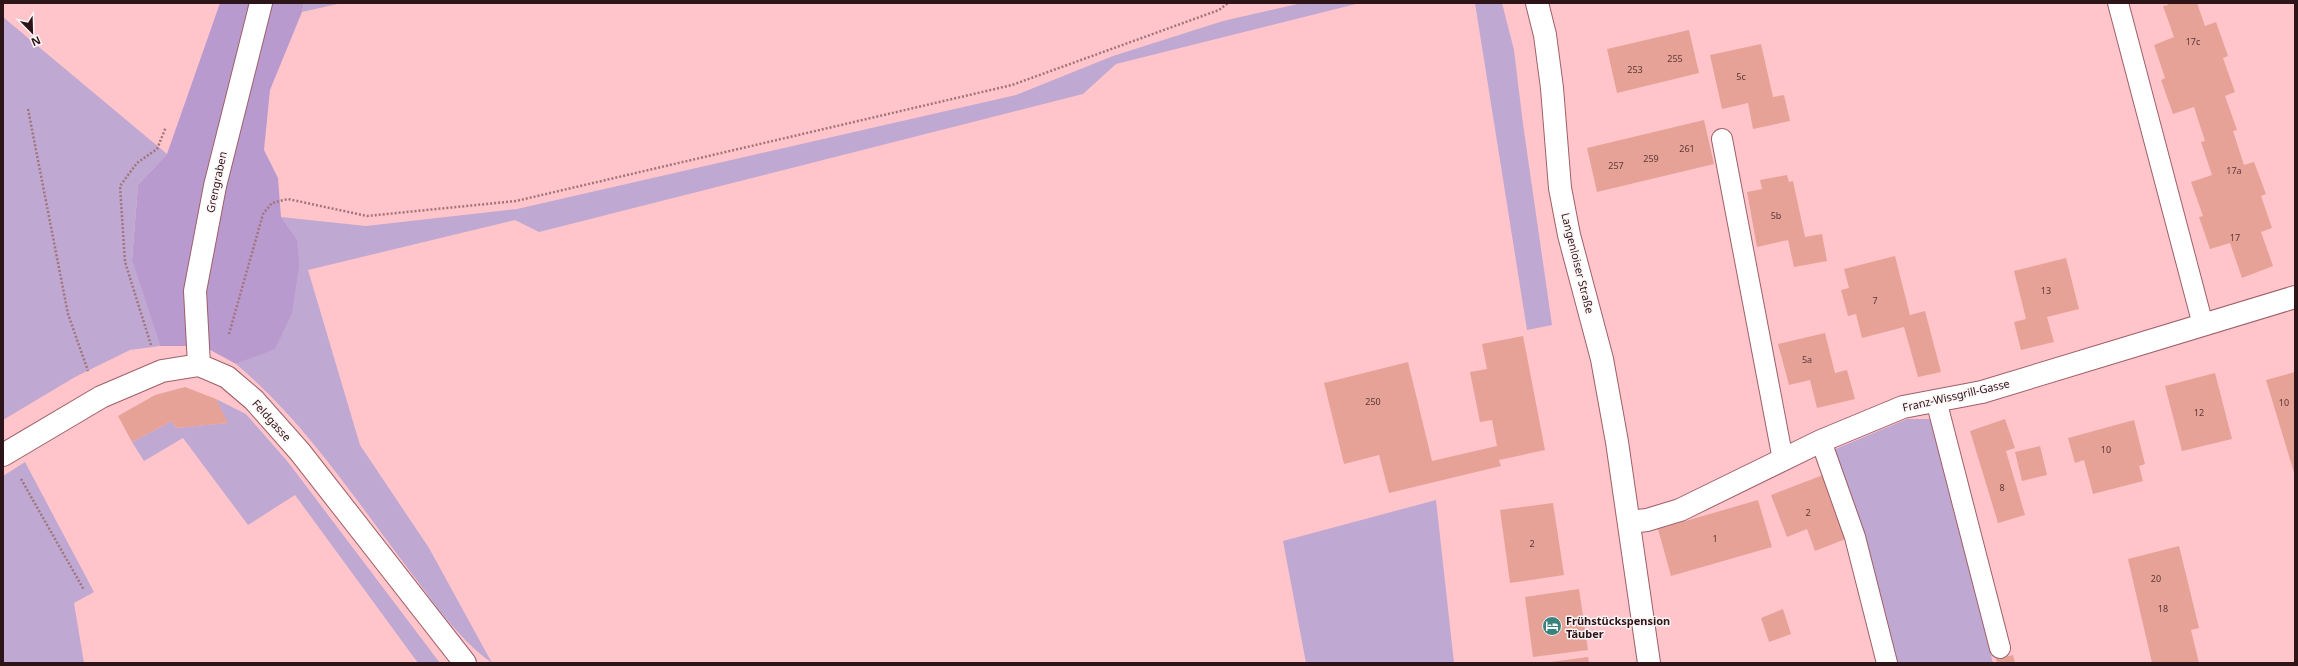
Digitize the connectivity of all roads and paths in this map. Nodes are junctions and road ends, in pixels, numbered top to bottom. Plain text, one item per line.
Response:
1 (261, 3) edge
2 (1228, 3) edge
3 (1538, 3) edge
4 (2118, 3) edge
5 (28, 109) dead end
6 (166, 127) dead end
7 (1722, 139) dead end
8 (2295, 297) edge
9 (2203, 325) junction
10 (199, 365) junction
11 (162, 371) junction
12 (227, 377) junction
13 (101, 397) junction
14 (1936, 400) junction
15 (1821, 441) junction
16 (5, 454) edge
17 (1783, 460) junction
18 (1629, 522) junction
19 (84, 590) dead end
20 (2000, 648) dead end
21 (465, 663) edge
22 (1649, 663) edge
23 (1887, 663) edge

1 - 10 street, Grengraben
2 - 12 path
3 - 18 street, Langenloiser Straße
4 - 9 lane
5 - 13 path
6 - 11 path
7 - 17 lane
8 - 9 street, Franz-Wissgrill-Gasse
9 - 14 street, Franz-Wissgrill-Gasse
10 - 11 street
10 - 12 street, Feldgasse
11 - 13 street
12 - 21 street, Feldgasse
13 - 16 street
14 - 15 street, Franz-Wissgrill-Gasse
14 - 20 lane
15 - 17 street, Franz-Wissgrill-Gasse
15 - 23 lane
16 - 19 path
17 - 18 street, Franz-Wissgrill-Gasse
18 - 22 street, Langenloiser Straße

